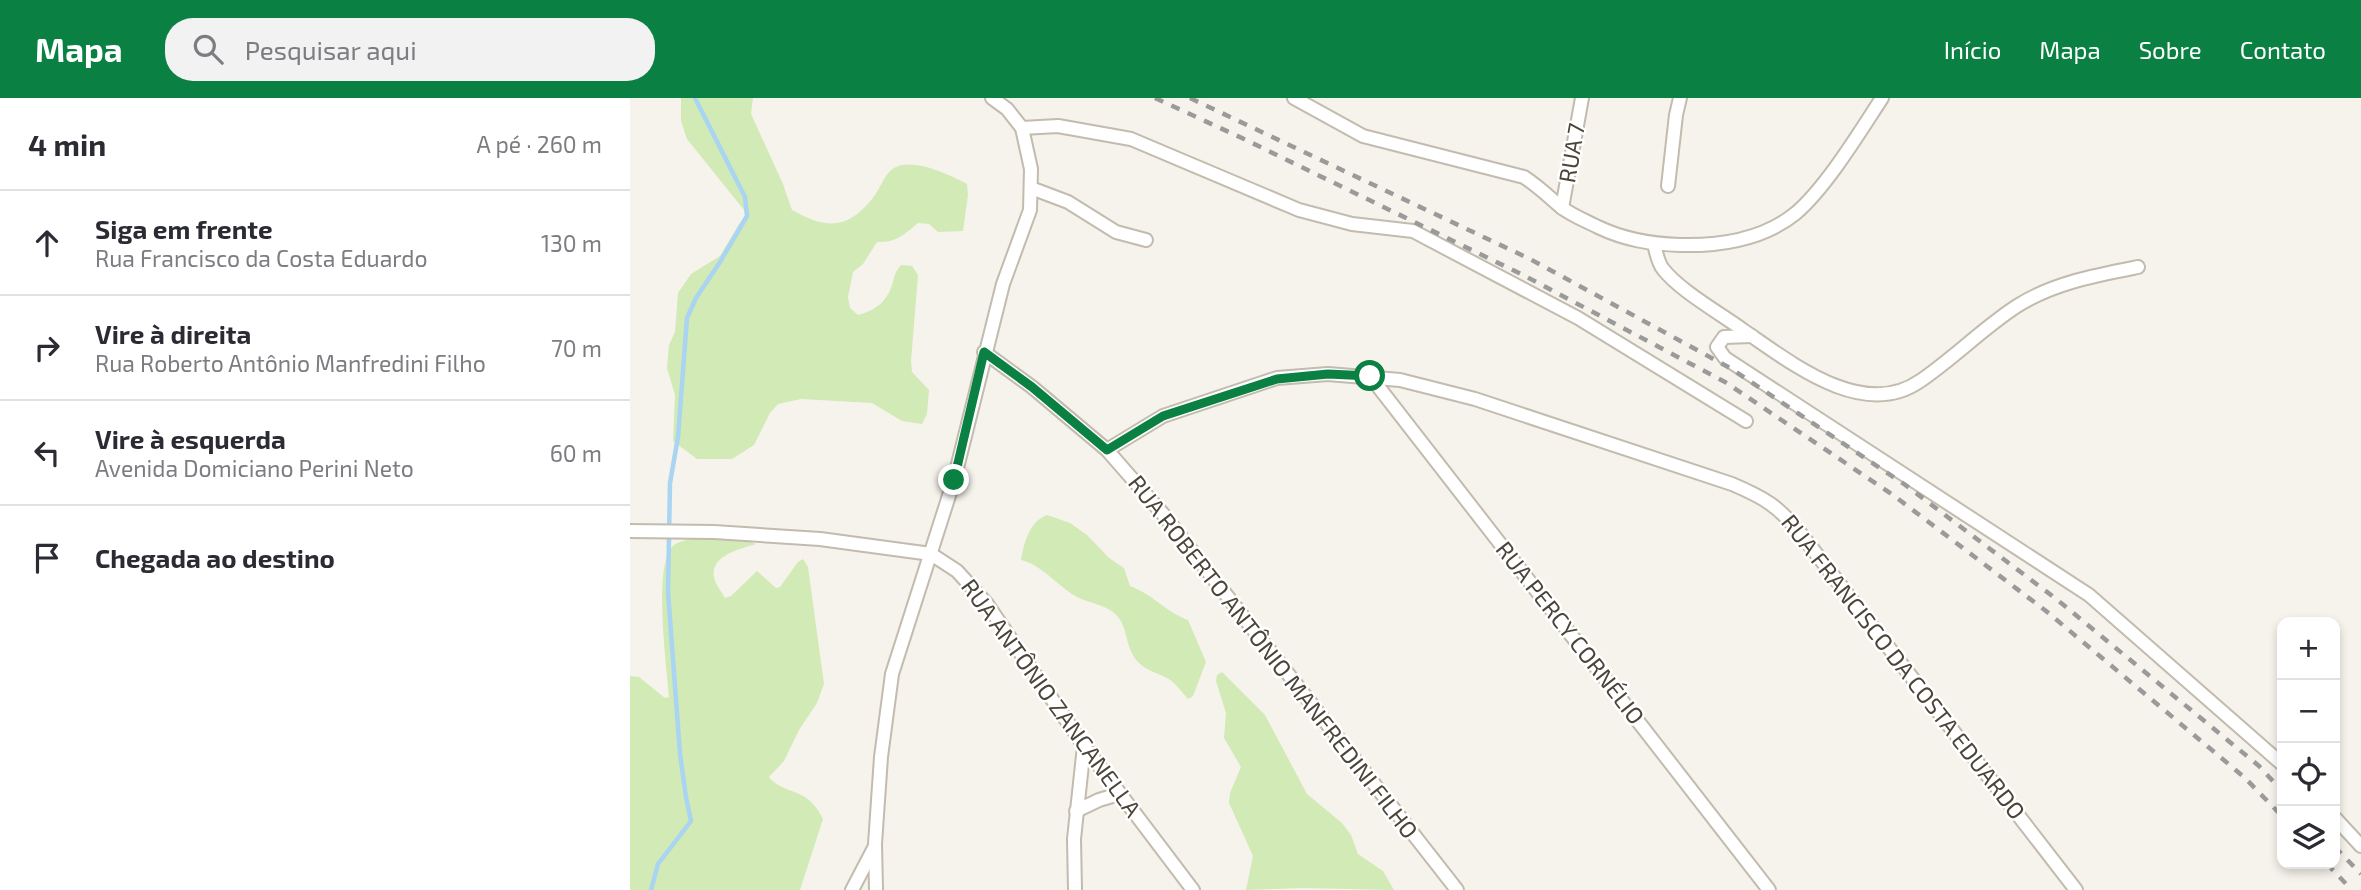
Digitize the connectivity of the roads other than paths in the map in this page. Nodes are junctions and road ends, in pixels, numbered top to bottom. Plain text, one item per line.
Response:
1 (992, 98) edge
2 (1294, 98) edge
3 (1582, 98) edge
4 (1680, 98) edge
5 (1882, 98) edge
6 (1022, 128) junction
7 (1668, 186) dead end
8 (1031, 188) junction
9 (1562, 208) junction
10 (1146, 240) dead end
11 (1654, 244) junction
12 (2138, 267) dead end
13 (1752, 336) junction
14 (984, 352) junction
15 (1370, 376) junction
16 (1746, 421) dead end
17 (1107, 450) junction
18 (630, 531) edge
19 (930, 554) junction
20 (1084, 746) junction
21 (2277, 760) edge
22 (1119, 794) junction
23 (1076, 811) junction
24 (2340, 823) edge
25 (875, 844) junction
26 (2361, 846) edge
27 (852, 890) edge
28 (876, 890) edge
29 (1075, 890) edge
30 (1193, 890) edge
31 (1457, 890) edge
32 (1769, 890) edge
33 (2076, 890) edge

1 - 6 street
2 - 9 street
3 - 9 street, RUA 7
4 - 7 street
5 - 11 street
6 - 8 street
6 - 16 street
8 - 10 street
8 - 14 street
9 - 11 street
11 - 13 street
12 - 13 street
13 - 21 street
14 - 17 street, RUA ROBERTO ANTÔNIO MANFREDINI FILHO
14 - 19 street
15 - 17 street, RUA FRANCISCO DA COSTA EDUARDO
15 - 32 street, RUA PERCY CORNÉLIO
15 - 33 street, RUA FRANCISCO DA COSTA EDUARDO
17 - 31 street, RUA ROBERTO ANTÔNIO MANFREDINI FILHO
18 - 19 street, RUA ANTÔNIO ZANCANELLA
19 - 20 street, RUA ANTÔNIO ZANCANELLA
19 - 25 street
20 - 22 street, RUA ANTÔNIO ZANCANELLA
20 - 23 street
22 - 23 street
22 - 30 street, RUA ANTÔNIO ZANCANELLA
23 - 29 street
24 - 26 street
25 - 27 street
25 - 28 street

